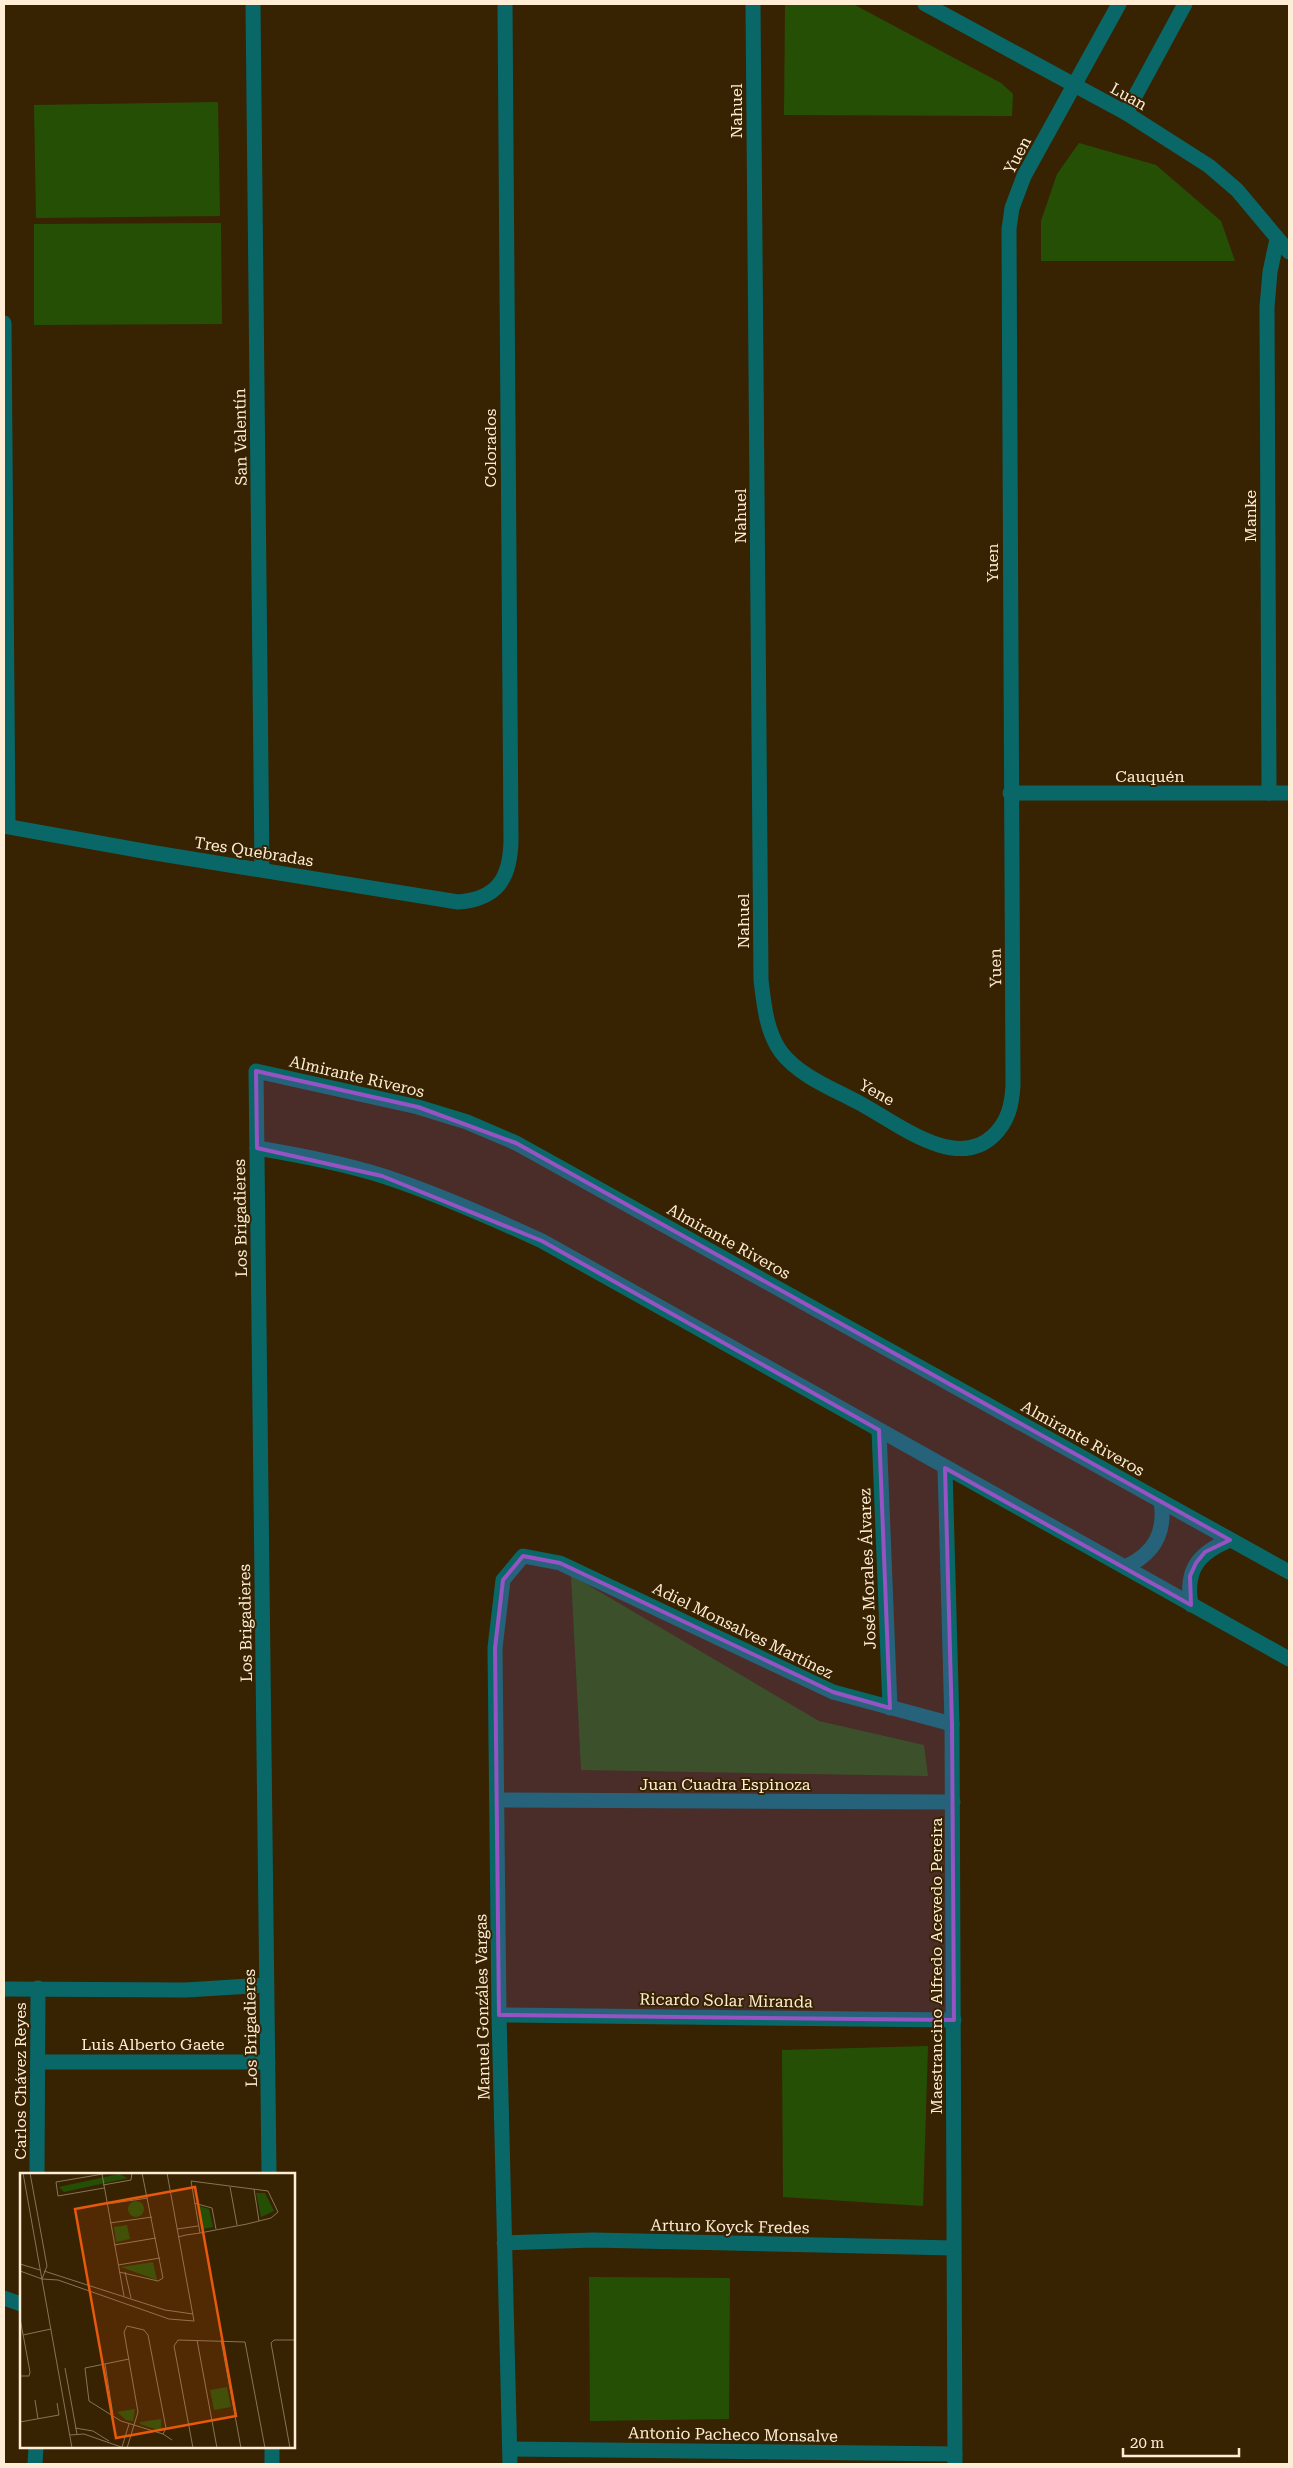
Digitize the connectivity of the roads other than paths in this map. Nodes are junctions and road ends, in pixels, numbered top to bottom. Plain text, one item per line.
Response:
1 (253, 4) edge
2 (505, 4) edge
3 (753, 4) edge
4 (925, 4) edge
5 (1119, 4) edge
6 (1185, 4) edge
7 (1074, 86) junction
8 (1126, 113) junction
9 (1277, 239) junction
10 (1289, 252) edge
11 (4, 323) edge
12 (1010, 793) junction
13 (1269, 793) junction
14 (1289, 793) edge
15 (6, 826) edge
16 (262, 870) junction
17 (496, 889) joint
18 (769, 1028) joint
19 (256, 1071) joint
20 (988, 1141) joint
21 (257, 1148) junction
22 (879, 1430) junction
23 (945, 1468) junction
24 (1161, 1501) junction
25 (1230, 1540) junction
26 (523, 1556) joint
27 (1125, 1567) junction
28 (1289, 1572) edge
29 (1191, 1605) junction
30 (1289, 1659) edge
31 (890, 1708) junction
32 (952, 1724) junction
33 (497, 1800) junction
34 (953, 1802) junction
35 (266, 1985) junction
36 (38, 1988) junction
37 (4, 1989) edge
38 (499, 2015) junction
39 (954, 2020) junction
40 (38, 2062) junction
41 (268, 2062) junction
42 (38, 2173) edge
43 (269, 2173) edge
44 (504, 2243) junction
45 (954, 2248) junction
46 (4, 2298) edge
47 (20, 2304) edge
48 (36, 2448) edge
49 (272, 2448) edge
50 (510, 2457) edge
51 (955, 2459) edge
52 (36, 2464) edge
53 (272, 2464) edge

1 - 16 street, San Valentín
2 - 17 street, Colorados
3 - 18 street, Nahuel
4 - 7 street, Luan
5 - 7 street, Yuen
6 - 8 street
7 - 8 street, Luan
7 - 12 street, Yuen
8 - 9 street, Luan
9 - 10 street, Luan
9 - 13 street, Manke
11 - 15 street
12 - 13 street, Cauquén
12 - 20 street, Yuen
13 - 14 street, Cauquén
15 - 16 street, Tres Quebradas
16 - 17 street, Tres Quebradas
18 - 20 street, Yene
19 - 21 street, Los Brigadieres
19 - 24 street, Almirante Riveros
21 - 22 street
21 - 35 street, Los Brigadieres
22 - 23 street
22 - 31 street, José Morales Álvarez
23 - 27 street
23 - 32 street, Maestrancino Alfredo Acevedo Pereira
24 - 25 street, Almirante Riveros
24 - 27 street
25 - 28 street, Almirante Riveros
25 - 29 street
26 - 31 street, Adiel Monsalves Martínez
26 - 33 street, Manuel Gonzáles Vargas
27 - 29 street
29 - 30 street
31 - 32 street, Adiel Monsalves Martínez
32 - 34 street, Maestrancino Alfredo Acevedo Pereira
33 - 34 street, Juan Cuadra Espinoza
33 - 38 street, Manuel Gonzáles Vargas
34 - 39 street, Maestrancino Alfredo Acevedo Pereira
35 - 36 street
35 - 41 street, Los Brigadieres
36 - 37 street
36 - 40 street, Carlos Chávez Reyes
38 - 39 street, Ricardo Solar Miranda
38 - 44 street, Manuel Gonzáles Vargas
39 - 45 street, Maestrancino Alfredo Acevedo Pereira
40 - 41 street, Luis Alberto Gaete
40 - 42 street, Carlos Chávez Reyes
41 - 43 street, Los Brigadieres
44 - 45 street, Arturo Koyck Fredes
44 - 50 street, Manuel Gonzáles Vargas
45 - 51 street, Maestrancino Alfredo Acevedo Pereira
46 - 47 street
48 - 52 street
49 - 53 street
50 - 51 street, Antonio Pacheco Monsalve

